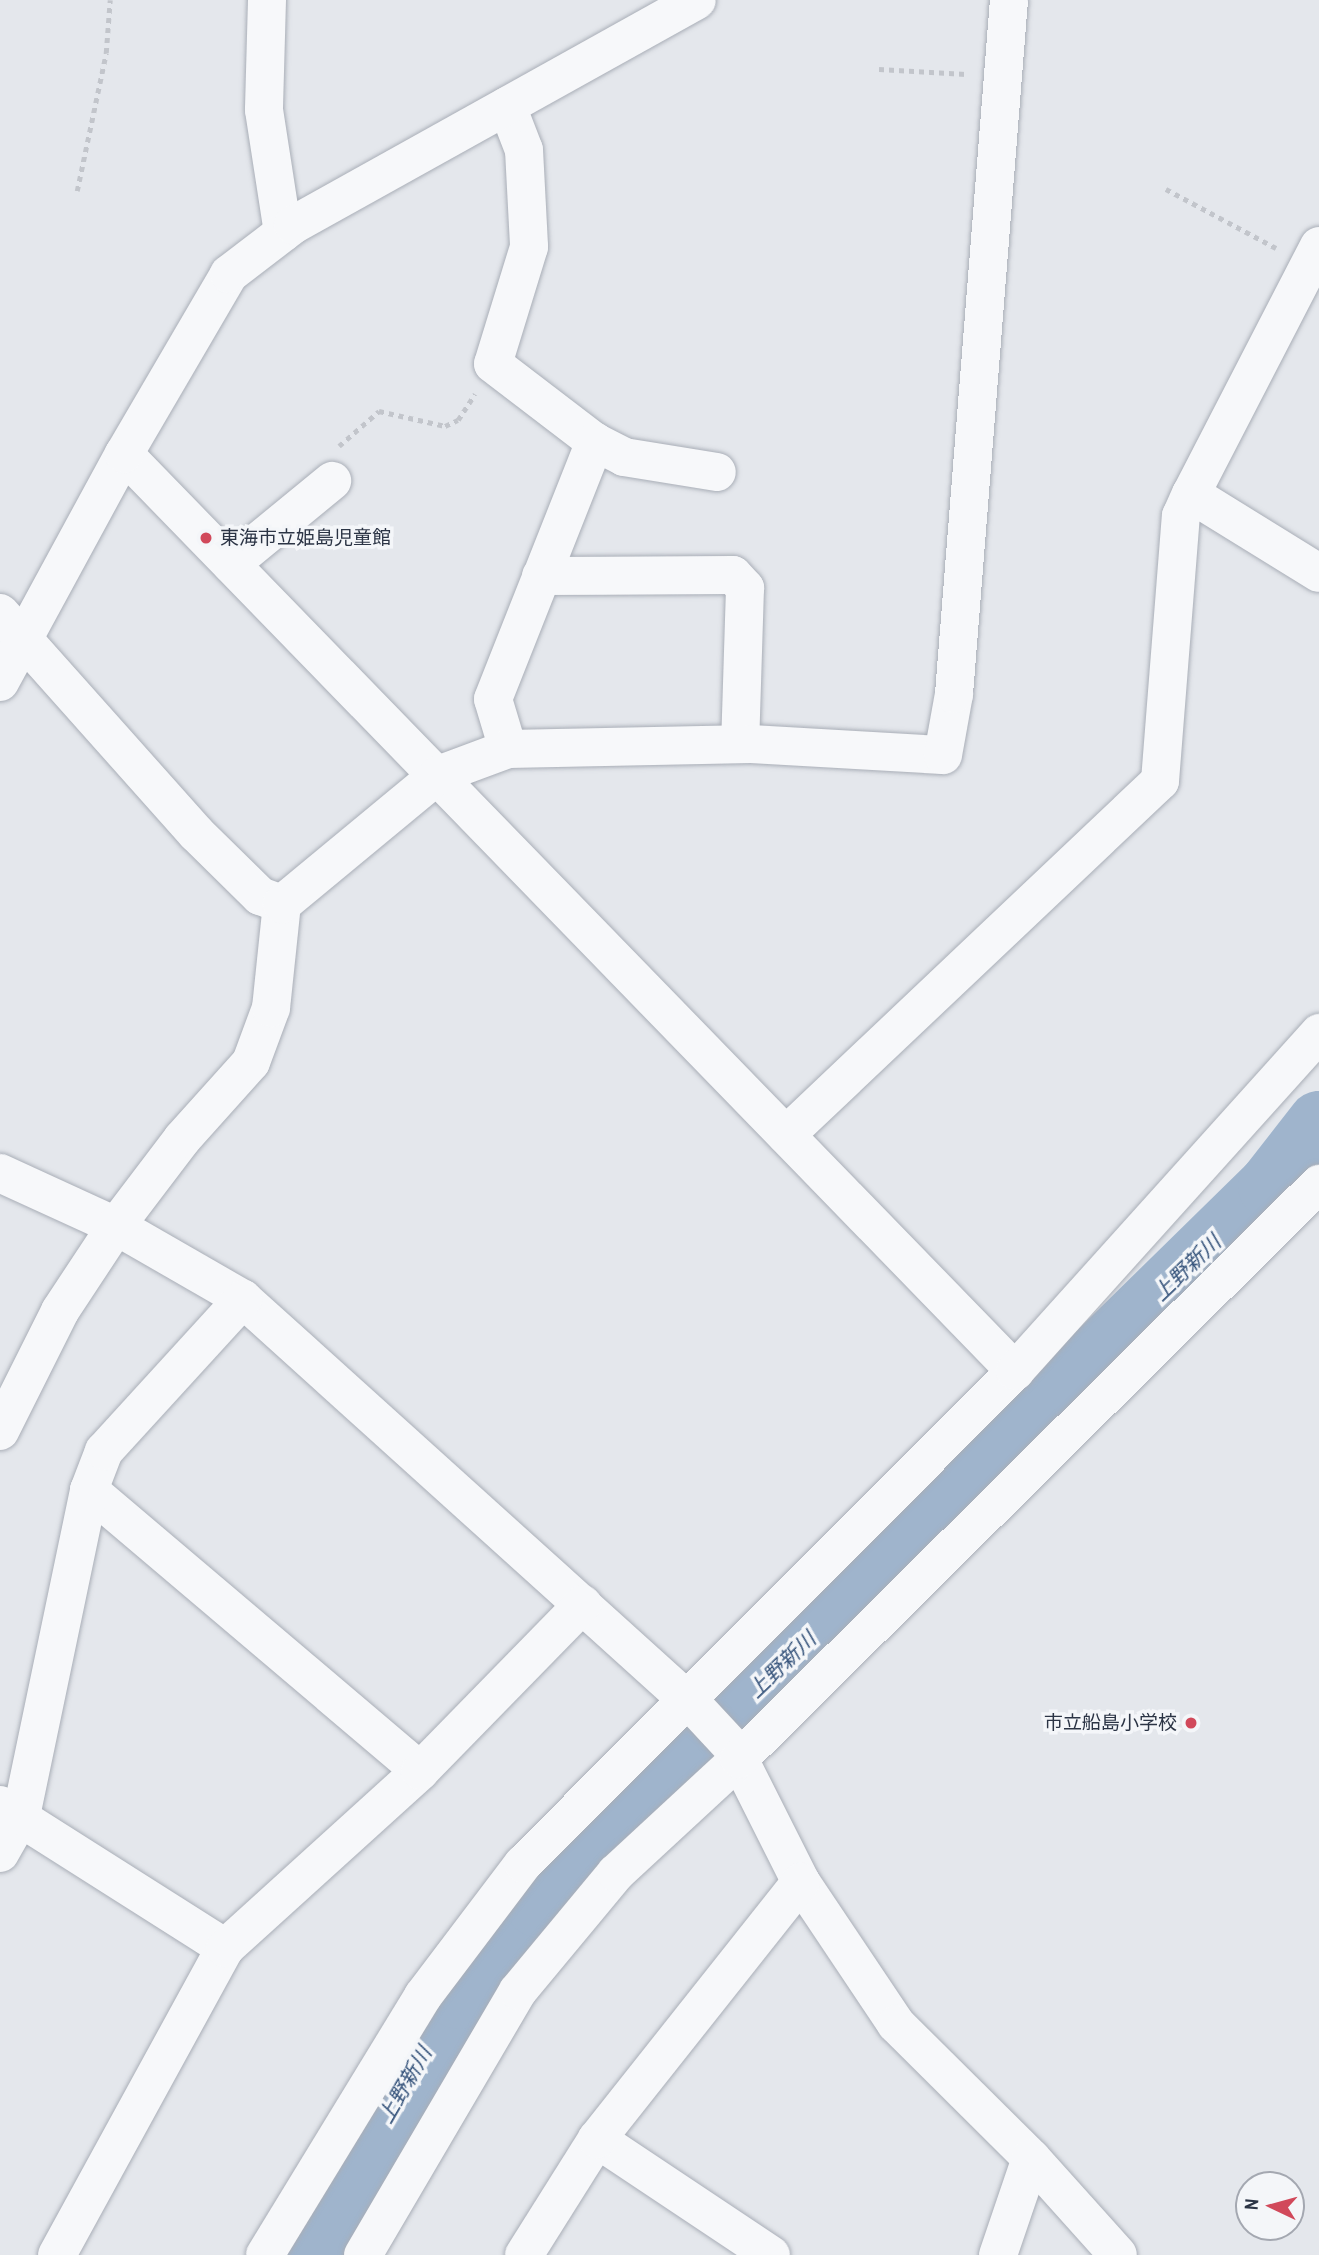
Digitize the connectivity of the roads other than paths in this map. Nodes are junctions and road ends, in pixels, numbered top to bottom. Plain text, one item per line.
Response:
1 (267, 0) edge
2 (697, 0) edge
3 (1009, 0) edge
4 (506, 106) junction
5 (284, 233) junction
6 (1314, 256) edge
7 (595, 442) junction
8 (124, 454) junction
9 (331, 467) road end
10 (717, 472) dead end
11 (1191, 494) junction
12 (231, 564) junction
13 (1319, 573) edge
14 (541, 576) junction
15 (12, 624) edge
16 (0, 682) edge
17 (740, 744) junction
18 (508, 749) junction
19 (438, 775) junction
20 (282, 904) junction
21 (1319, 1033) edge
22 (786, 1135) junction
23 (0, 1173) edge
24 (1319, 1184) edge
25 (116, 1226) junction
26 (243, 1299) junction
27 (1015, 1371) junction
28 (0, 1431) edge
29 (89, 1490) junction
30 (583, 1604) junction
31 (690, 1703) junction
32 (737, 1754) junction
33 (420, 1771) junction
34 (10, 1810) edge
35 (0, 1853) edge
36 (801, 1882) junction
37 (225, 1948) junction
38 (597, 2139) junction
39 (1031, 2158) junction
40 (57, 2255) edge
41 (265, 2255) edge
42 (363, 2255) edge
43 (524, 2255) edge
44 (771, 2255) edge
45 (998, 2255) edge
46 (1118, 2255) edge

1 - 5 street
2 - 4 street
3 - 17 street
4 - 5 street
4 - 7 street
5 - 8 street
6 - 11 street
7 - 10 street
7 - 14 street
8 - 12 street
8 - 15 street
9 - 12 street
11 - 13 street
11 - 22 street
12 - 19 street
14 - 17 street
14 - 18 street
15 - 16 street
15 - 20 street
17 - 18 street
18 - 19 street
19 - 20 street
19 - 22 street
20 - 25 street
21 - 27 street
22 - 27 street
23 - 25 street
24 - 32 street
25 - 26 street
25 - 28 street
26 - 29 street
26 - 30 street
27 - 31 street
29 - 33 street
29 - 34 street
30 - 31 street
30 - 33 street
31 - 32 street
31 - 41 street
32 - 36 street
32 - 42 street
33 - 37 street
34 - 35 street
34 - 37 street
36 - 38 street
36 - 39 street
37 - 40 street
38 - 43 street
38 - 44 street
39 - 45 street
39 - 46 street

